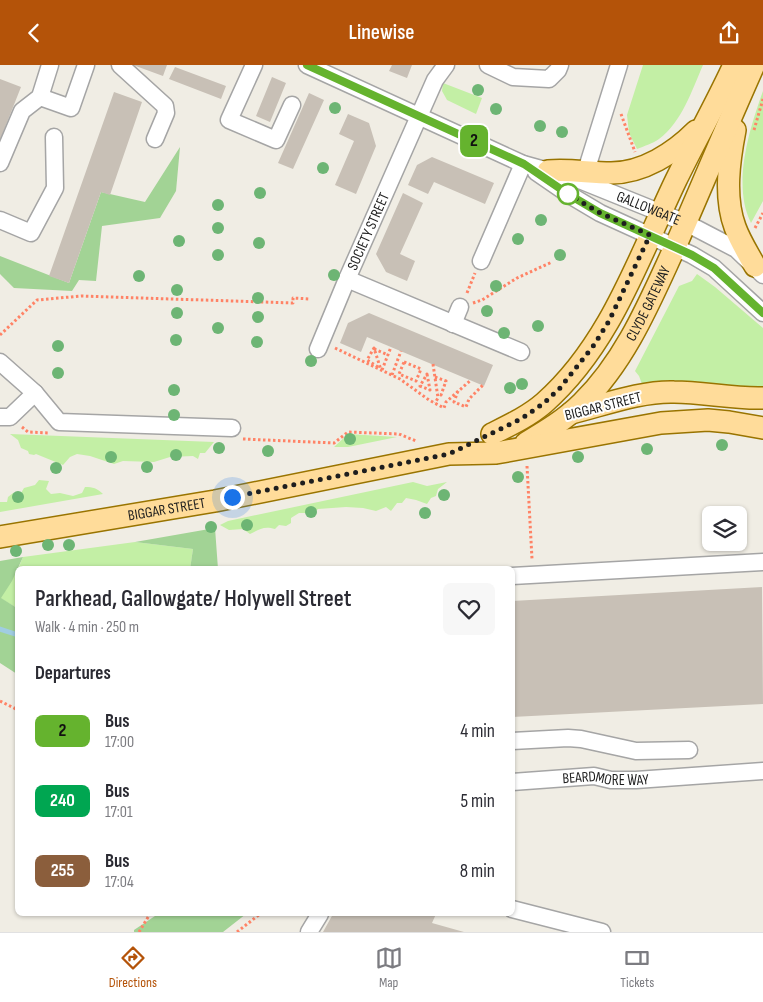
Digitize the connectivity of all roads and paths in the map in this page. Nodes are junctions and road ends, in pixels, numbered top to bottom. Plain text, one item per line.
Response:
1 (50, 65) edge
2 (86, 65) edge
3 (120, 65) edge
4 (254, 65) edge
5 (307, 65) edge
6 (446, 65) edge
7 (488, 65) edge
8 (560, 65) edge
9 (619, 65) edge
10 (734, 65) edge
11 (754, 65) edge
12 (741, 96) junction
13 (40, 97) junction
14 (292, 105) dead end
15 (420, 115) junction
16 (621, 115) dead end
17 (706, 122) junction
18 (54, 137) dead end
19 (155, 139) dead end
20 (0, 163) edge
21 (524, 164) junction
22 (641, 167) junction
23 (548, 171) junction
24 (586, 171) junction
25 (661, 212) junction
26 (763, 213) edge
27 (0, 220) edge
28 (686, 223) junction
29 (753, 230) dead end
30 (650, 235) junction
31 (675, 246) junction
32 (481, 261) joint
33 (552, 262) dead end
34 (759, 270) edge
35 (347, 279) junction
36 (310, 299) dead end
37 (460, 307) junction
38 (763, 313) edge
39 (453, 324) junction
40 (0, 335) edge
41 (320, 345) joint
42 (391, 347) dead end
43 (374, 349) junction
44 (401, 351) dead end
45 (521, 352) dead end
46 (388, 355) junction
47 (0, 362) edge
48 (433, 364) dead end
49 (381, 370) junction
50 (392, 375) junction
51 (434, 377) junction
52 (471, 380) dead end
53 (416, 381) joint
54 (483, 385) dead end
55 (430, 390) joint
56 (458, 391) junction
57 (35, 393) junction
58 (437, 393) junction
59 (763, 398) edge
60 (435, 403) junction
61 (570, 414) junction
62 (0, 417) edge
63 (232, 429) dead end
64 (763, 429) edge
65 (492, 434) junction
66 (514, 450) junction
67 (449, 454) junction
68 (527, 472) dead end
69 (0, 537) edge
70 (763, 562) edge
71 (533, 575) junction
72 (515, 576) edge
73 (0, 701) edge
74 (15, 708) edge
75 (515, 741) edge
76 (689, 750) dead end
77 (763, 771) edge
78 (515, 782) edge
79 (515, 910) edge
80 (149, 916) edge
81 (258, 916) edge
82 (319, 916) edge
83 (139, 932) edge
84 (238, 932) edge
85 (309, 932) edge
86 (602, 932) edge

1 - 13 street
2 - 13 street
3 - 19 street
4 - 14 street
5 - 15 street, GALLOWGATE
6 - 15 street, SOCIETY STREET
7 - 8 street
9 - 24 street
10 - 17 main road, CLYDE GATEWAY
11 - 12 main road, CLYDE GATEWAY
12 - 28 main road, CLYDE GATEWAY
12 - 34 main road
13 - 20 street
15 - 21 street, GALLOWGATE
15 - 35 street, SOCIETY STREET
16 - 22 path
17 - 22 main road
17 - 25 main road, CLYDE GATEWAY
18 - 27 street
21 - 23 street, GALLOWGATE
21 - 30 street, GALLOWGATE
21 - 32 street
22 - 24 main road
23 - 24 main road
23 - 25 street, GALLOWGATE
25 - 28 street, GALLOWGATE
25 - 30 main road, CLYDE GATEWAY
26 - 29 path
28 - 31 main road, CLYDE GATEWAY
28 - 34 street, GALLOWGATE
30 - 31 street, GALLOWGATE
30 - 65 main road, CLYDE GATEWAY
31 - 38 street, GALLOWGATE
31 - 61 main road, CLYDE GATEWAY
32 - 37 path
33 - 37 path
35 - 39 street
35 - 41 street, SOCIETY STREET
36 - 40 path
37 - 39 street
39 - 45 street
41 - 49 path
42 - 46 path
43 - 46 path
43 - 49 path
43 - 49 path
44 - 50 path
46 - 49 path
47 - 57 street
48 - 51 path
49 - 50 path
50 - 60 path
51 - 58 path
51 - 58 path
52 - 56 path
53 - 53 path
54 - 56 path
55 - 55 path
56 - 60 path
57 - 62 street
57 - 63 street
58 - 60 path
59 - 61 main road, BIGGAR STREET
61 - 65 main road, BIGGAR STREET
61 - 66 main road, CLYDE GATEWAY
64 - 66 main road, BIGGAR STREET
65 - 67 main road, BIGGAR STREET
66 - 67 main road, BIGGAR STREET
67 - 69 main road, BIGGAR STREET
68 - 71 path
70 - 71 street
71 - 72 street
73 - 74 path
75 - 76 street
77 - 78 street, BEARDMORE WAY
79 - 86 street
80 - 83 path
81 - 84 path
82 - 85 street

